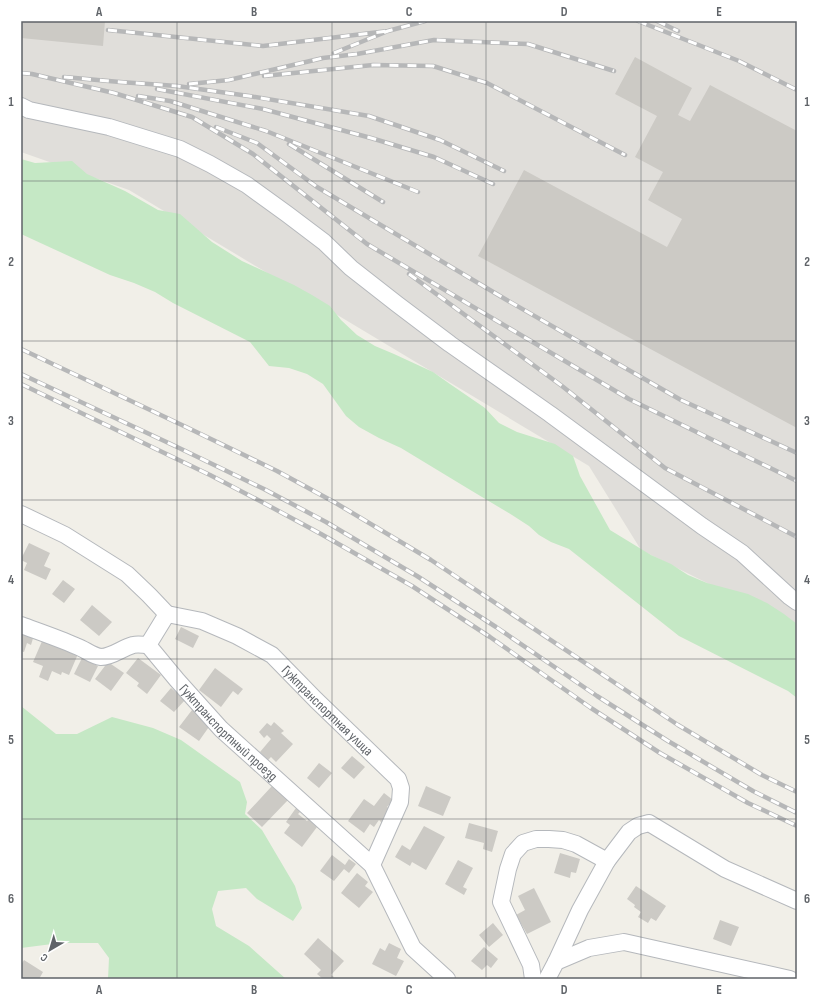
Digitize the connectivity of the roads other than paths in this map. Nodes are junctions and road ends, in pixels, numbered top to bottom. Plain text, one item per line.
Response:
1 (21, 106) edge
2 (21, 514) edge
3 (797, 602) edge
4 (167, 614) junction
5 (21, 625) edge
6 (148, 645) junction
7 (607, 860) junction
8 (372, 865) junction
9 (797, 901) edge
10 (556, 962) junction
11 (447, 979) edge
12 (534, 979) edge
13 (546, 979) edge
14 (790, 979) edge

1 - 3 street
2 - 4 street
4 - 6 street
4 - 8 street, Гужтранспортная улица
5 - 6 street
6 - 8 street, Гужтранспортный проезд
7 - 9 street
7 - 10 street
7 - 12 street
8 - 11 street, Гужтранспортный проезд
10 - 13 street
10 - 14 street

